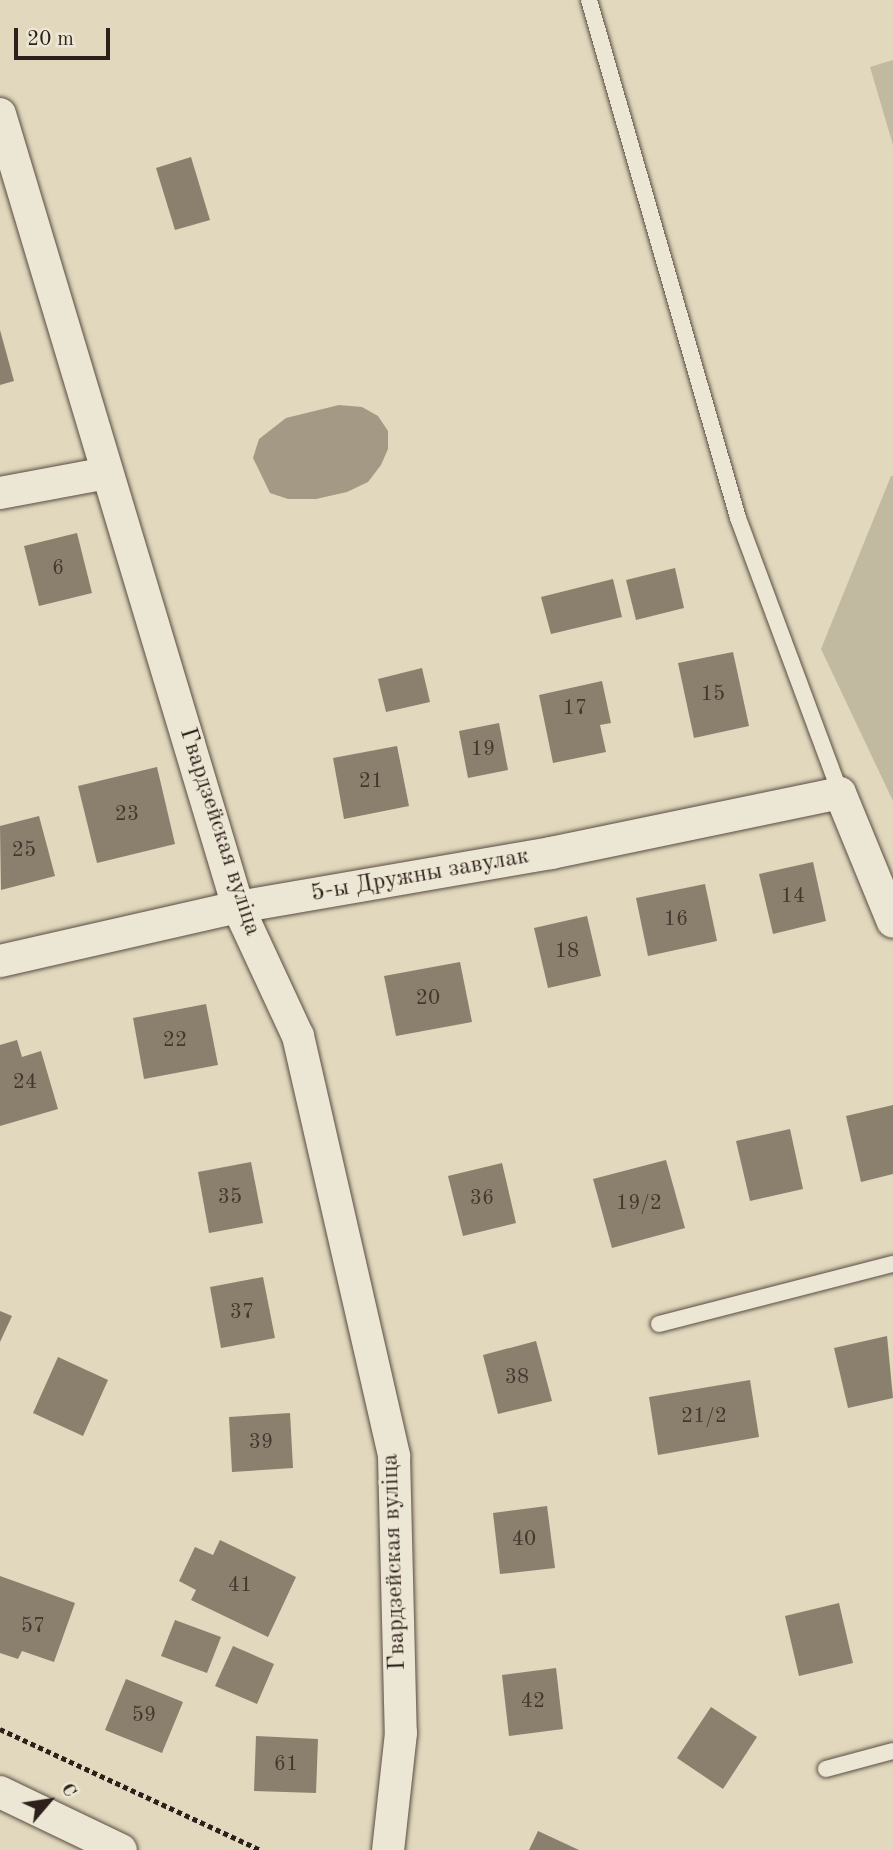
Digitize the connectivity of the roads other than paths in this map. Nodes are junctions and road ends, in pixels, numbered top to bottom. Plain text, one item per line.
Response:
1 (589, 0) edge
2 (0, 114) edge
3 (107, 473) junction
4 (0, 492) edge
5 (839, 793) junction
6 (239, 908) junction
7 (893, 922) edge
8 (0, 961) edge
9 (893, 1264) edge
10 (660, 1324) dead end
11 (893, 1751) edge
12 (826, 1769) dead end
13 (0, 1792) edge
14 (121, 1850) edge
15 (388, 1850) edge

1 - 5 lane
2 - 3 street, Гвардзейская вуліца
3 - 4 street
3 - 6 street, Гвардзейская вуліца
5 - 6 street, 5-ы Дружны завулак
5 - 7 street
6 - 8 street, 5-ы Дружны завулак
6 - 15 street, Гвардзейская вуліца
9 - 10 lane
11 - 12 lane
13 - 14 street

